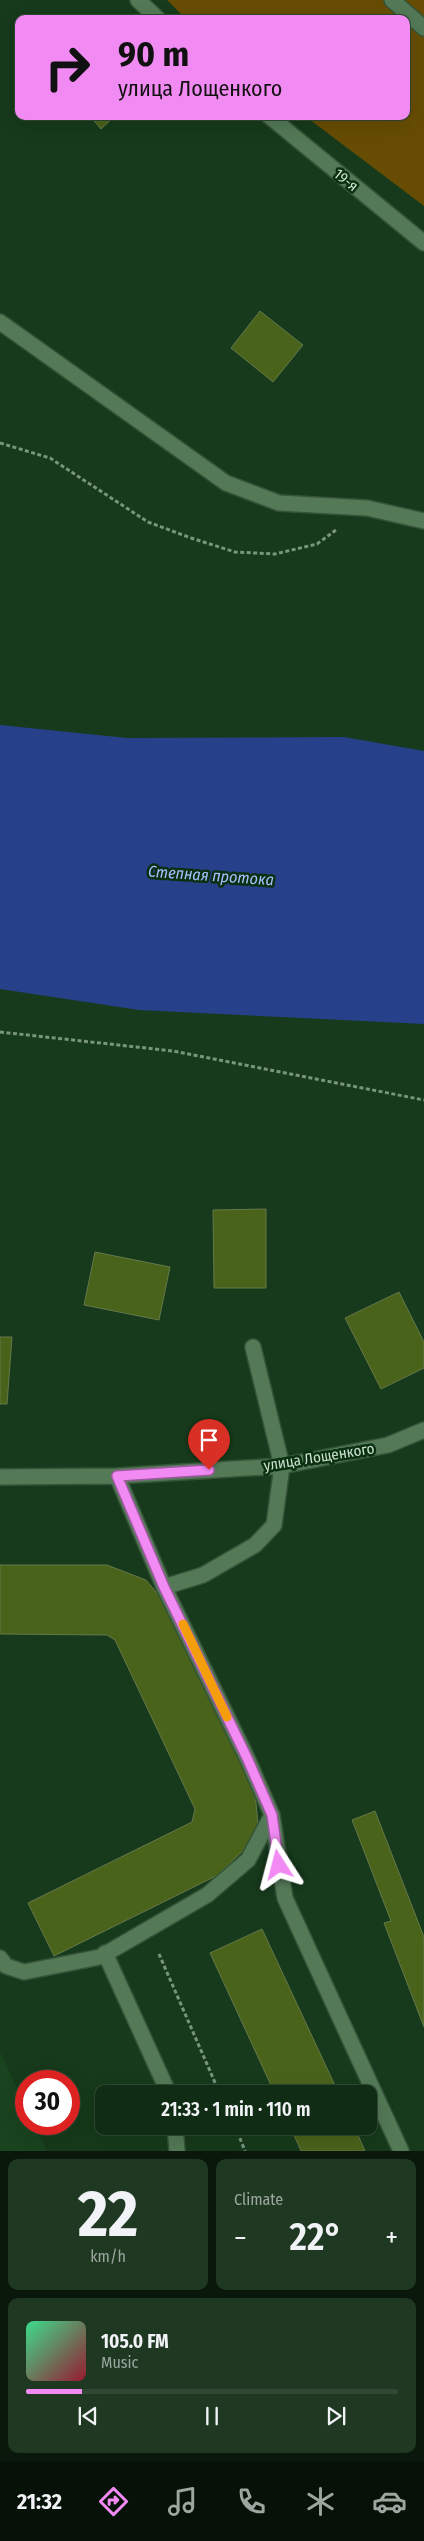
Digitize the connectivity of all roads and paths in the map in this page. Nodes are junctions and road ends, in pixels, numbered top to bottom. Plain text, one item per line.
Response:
1 (138, 0) edge
2 (392, 0) edge
3 (154, 15) edge
4 (409, 15) edge
5 (410, 16) edge
6 (424, 28) edge
7 (274, 120) edge
8 (424, 243) edge
9 (0, 322) edge
10 (0, 444) edge
11 (367, 508) junction
12 (424, 521) edge
13 (0, 1032) edge
14 (424, 1100) edge
15 (253, 1347) dead end
16 (424, 1430) edge
17 (282, 1466) junction
18 (117, 1476) junction
19 (0, 1477) edge
20 (164, 1587) junction
21 (272, 1815) junction
22 (105, 1954) junction
23 (159, 1954) dead end
24 (0, 1958) edge
25 (165, 2085) edge
26 (216, 2085) edge
27 (176, 2135) edge
28 (239, 2135) edge
29 (177, 2151) edge
30 (245, 2151) edge
31 (401, 2151) edge

1 - 3 street
2 - 4 street
5 - 6 street
7 - 8 street, 19-я
9 - 11 street
10 - 11 path
11 - 12 street
13 - 14 path
15 - 17 street
16 - 17 street, улица Лощенкого
17 - 18 street, улица Лощенкого
17 - 20 street
18 - 19 street, улица Лощенкого
18 - 20 street
20 - 21 street
21 - 22 street
21 - 31 street
22 - 24 street
22 - 25 street
23 - 26 path
27 - 29 street
28 - 30 path

